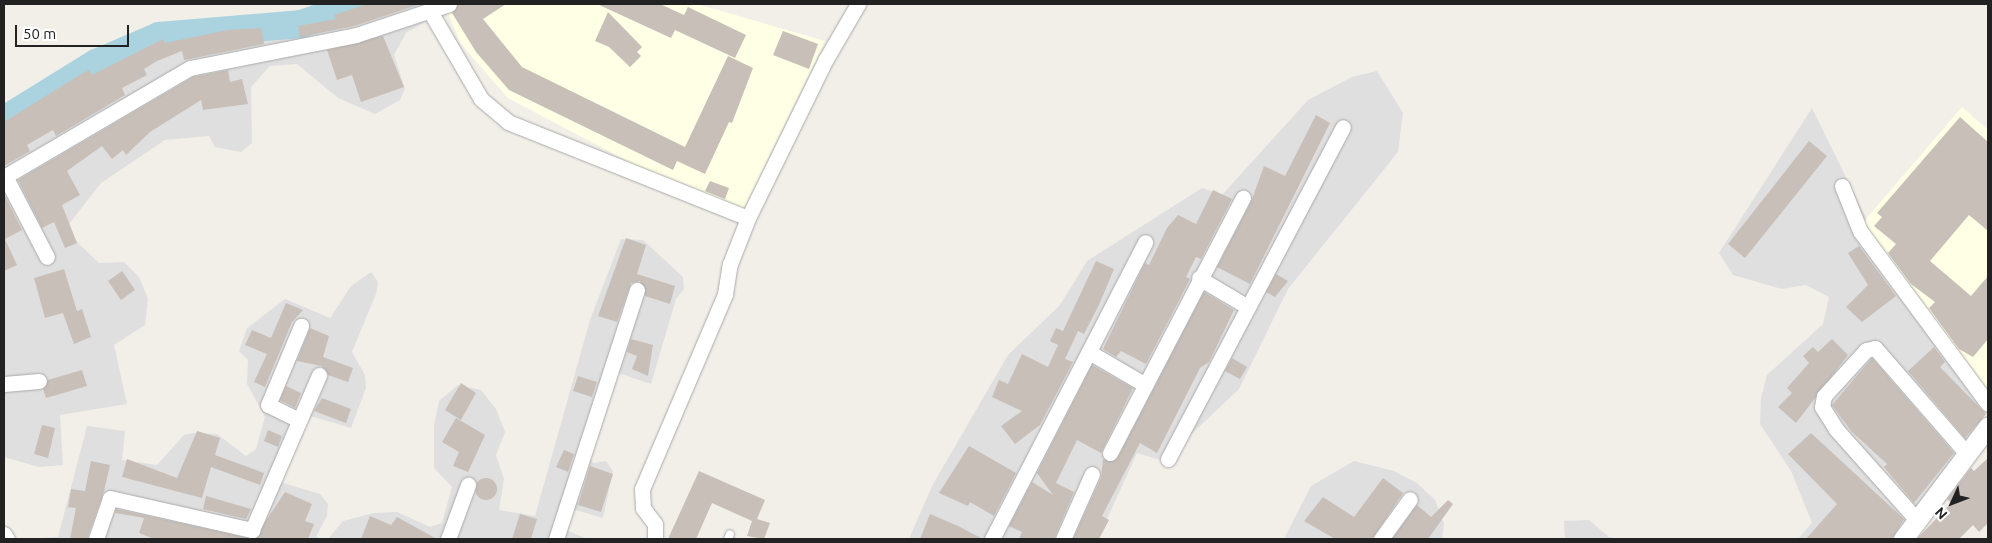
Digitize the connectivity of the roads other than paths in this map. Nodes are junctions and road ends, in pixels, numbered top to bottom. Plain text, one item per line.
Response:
1 (449, 4) edge
2 (858, 4) edge
3 (431, 13) junction
4 (1343, 127) dead end
5 (4, 177) edge
6 (1842, 186) dead end
7 (1243, 198) dead end
8 (748, 218) junction
9 (1145, 242) dead end
10 (48, 256) dead end
11 (1200, 278) junction
12 (637, 290) dead end
13 (1248, 307) junction
14 (301, 326) dead end
15 (1089, 352) junction
16 (319, 375) dead end
17 (39, 381) dead end
18 (4, 384) edge
19 (1144, 384) junction
20 (1988, 404) edge
21 (299, 420) junction
22 (1988, 426) edge
23 (1110, 453) dead end
24 (1967, 454) junction
25 (1168, 459) dead end
26 (1092, 474) dead end
27 (468, 485) dead end
28 (1410, 500) dead end
29 (1917, 520) junction
30 (4, 534) edge
31 (247, 536) edge
32 (7, 539) edge
33 (96, 539) edge
34 (448, 539) edge
35 (556, 539) edge
36 (655, 539) edge
37 (992, 539) edge
38 (1063, 539) edge
39 (1381, 539) edge
40 (1903, 539) edge

1 - 3 street
2 - 8 street
3 - 5 street
3 - 8 street
4 - 13 street
5 - 10 street
6 - 20 street
7 - 11 street
8 - 36 street
9 - 15 street
11 - 13 street
11 - 19 street
12 - 35 street
13 - 25 street
14 - 21 street
15 - 19 street
15 - 37 street
16 - 21 street
17 - 18 street
19 - 23 street
21 - 31 street
22 - 24 street
24 - 29 street
24 - 29 street
26 - 38 street
27 - 34 street
28 - 39 street
29 - 40 street
30 - 32 street
31 - 33 street

